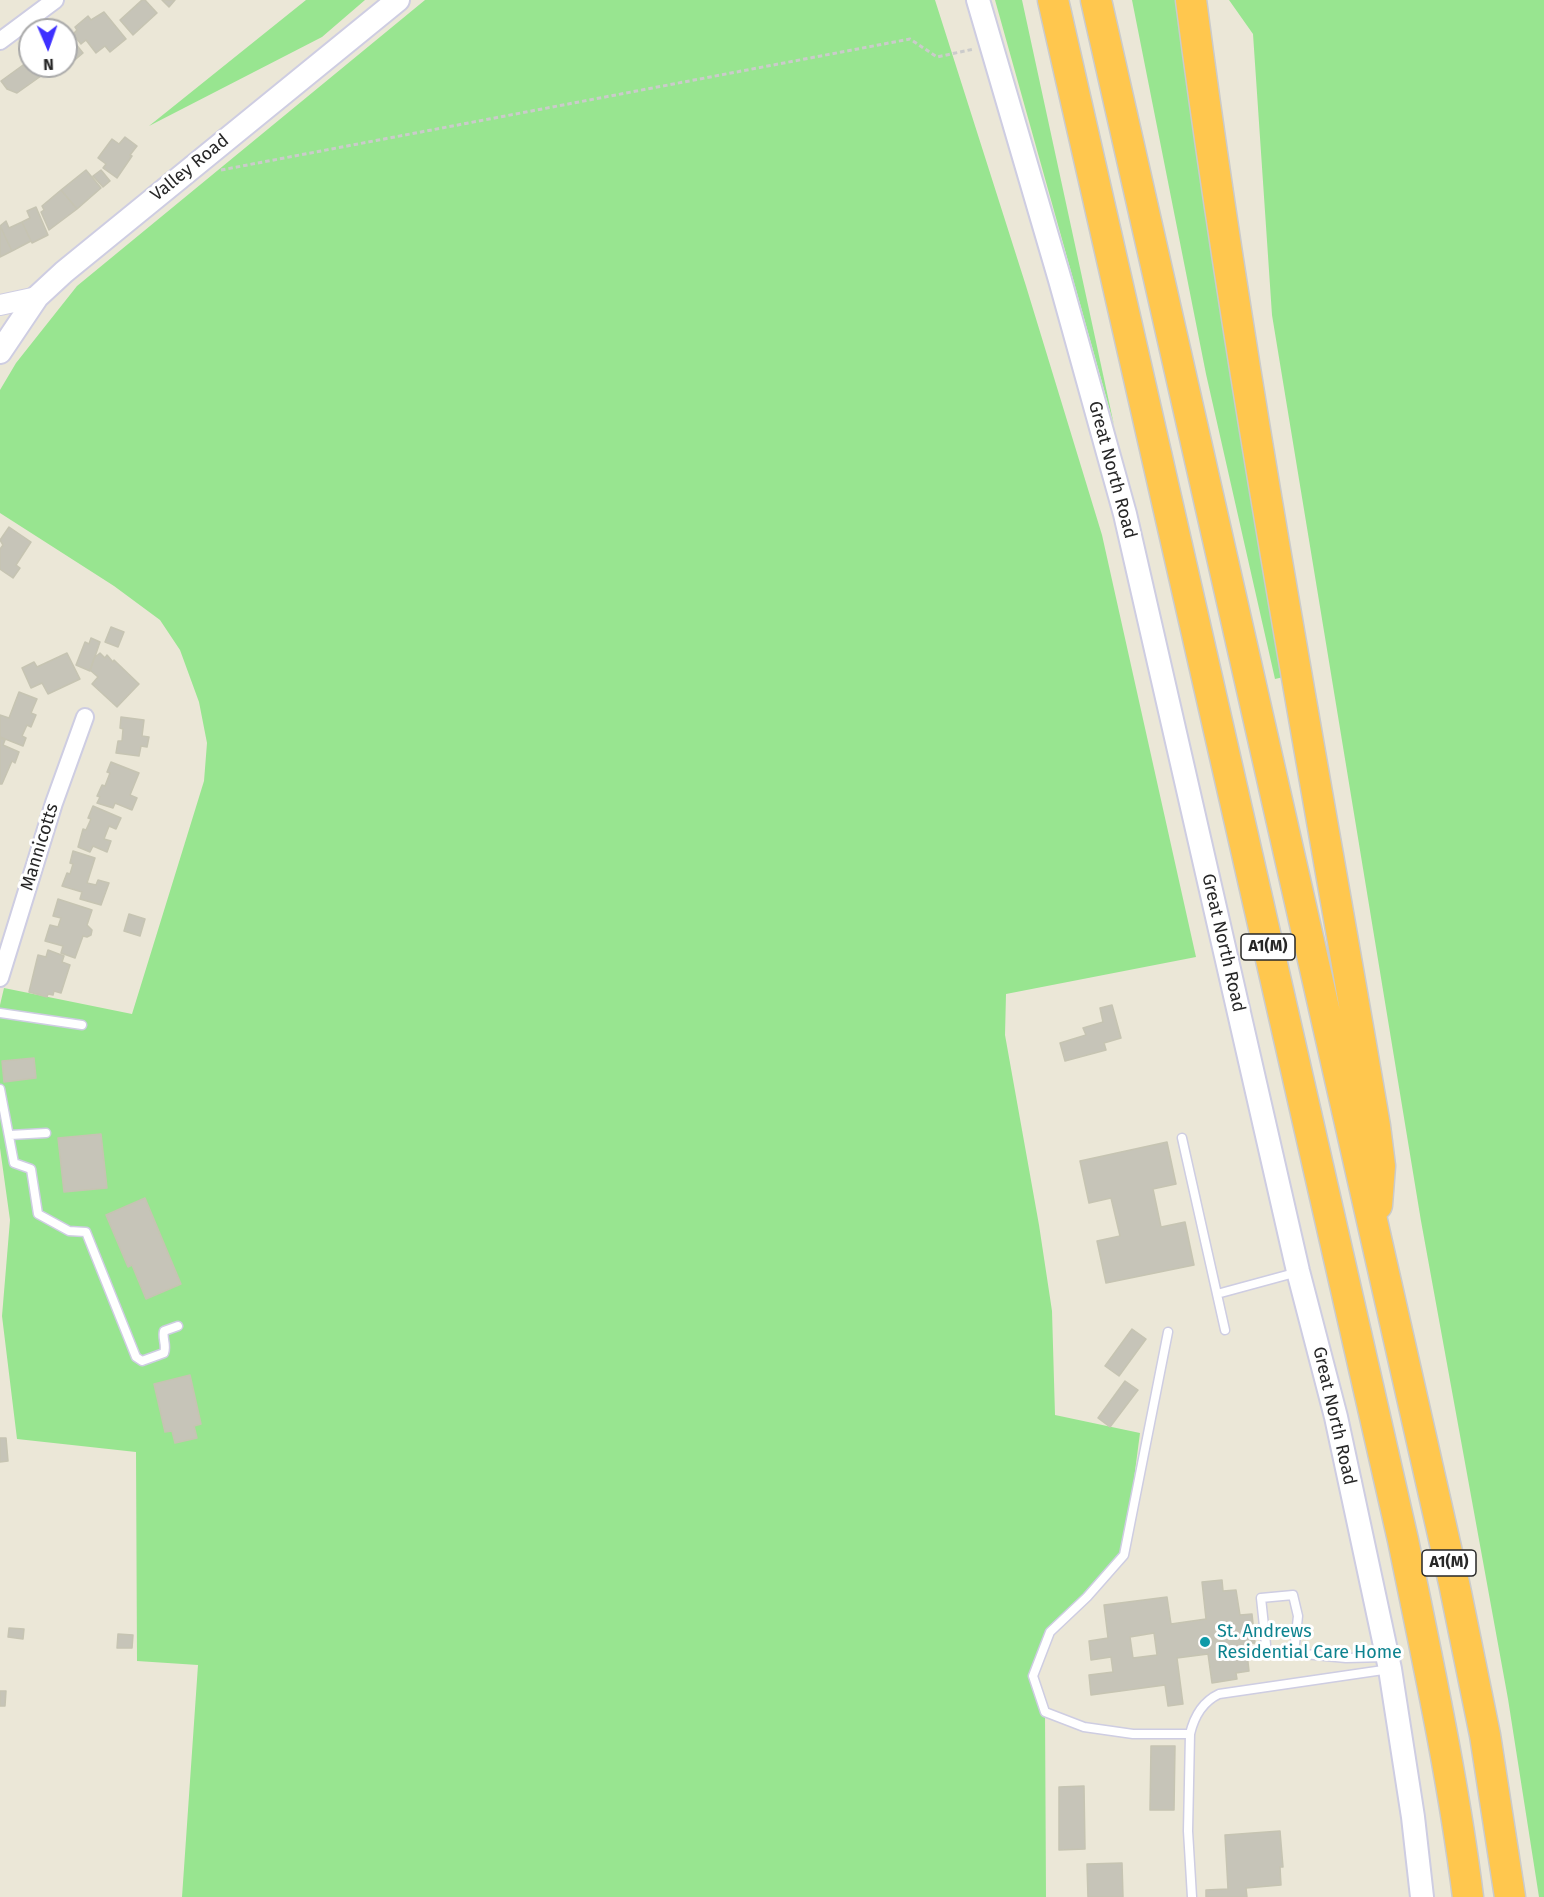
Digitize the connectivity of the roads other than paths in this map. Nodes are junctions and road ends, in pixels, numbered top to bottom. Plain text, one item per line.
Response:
1 (56, 0) edge
2 (398, 0) edge
3 (978, 0) edge
4 (1053, 0) edge
5 (1096, 0) edge
6 (1191, 0) edge
7 (0, 41) edge
8 (37, 297) junction
9 (0, 305) edge
10 (0, 352) edge
11 (85, 717) dead end
12 (0, 978) edge
13 (0, 1013) edge
14 (82, 1025) dead end
15 (0, 1089) edge
16 (46, 1133) dead end
17 (10, 1136) junction
18 (1182, 1138) dead end
19 (1375, 1240) junction
20 (1298, 1271) junction
21 (1217, 1294) junction
22 (178, 1326) dead end
23 (1225, 1330) dead end
24 (1168, 1332) dead end
25 (1294, 1653) junction
26 (1389, 1663) junction
27 (1190, 1734) junction
28 (1192, 1897) edge
29 (1422, 1897) edge
30 (1468, 1897) edge
31 (1510, 1897) edge

1 - 7 street
2 - 8 main road, Valley Road
3 - 20 main road, Great North Road
4 - 30 highway, A1(M)
5 - 19 highway, A1(M)
6 - 19 highway, A1(M)
8 - 9 street
8 - 10 main road, Valley Road
11 - 12 street, Mannicotts
13 - 14 lane
15 - 17 lane
16 - 17 lane
17 - 22 lane
18 - 21 lane
19 - 31 highway, A1(M)
20 - 21 lane
20 - 26 main road, Great North Road
21 - 23 lane
24 - 27 lane
25 - 25 lane
25 - 26 lane
26 - 27 lane
26 - 29 main road, Great North Road
27 - 28 lane

